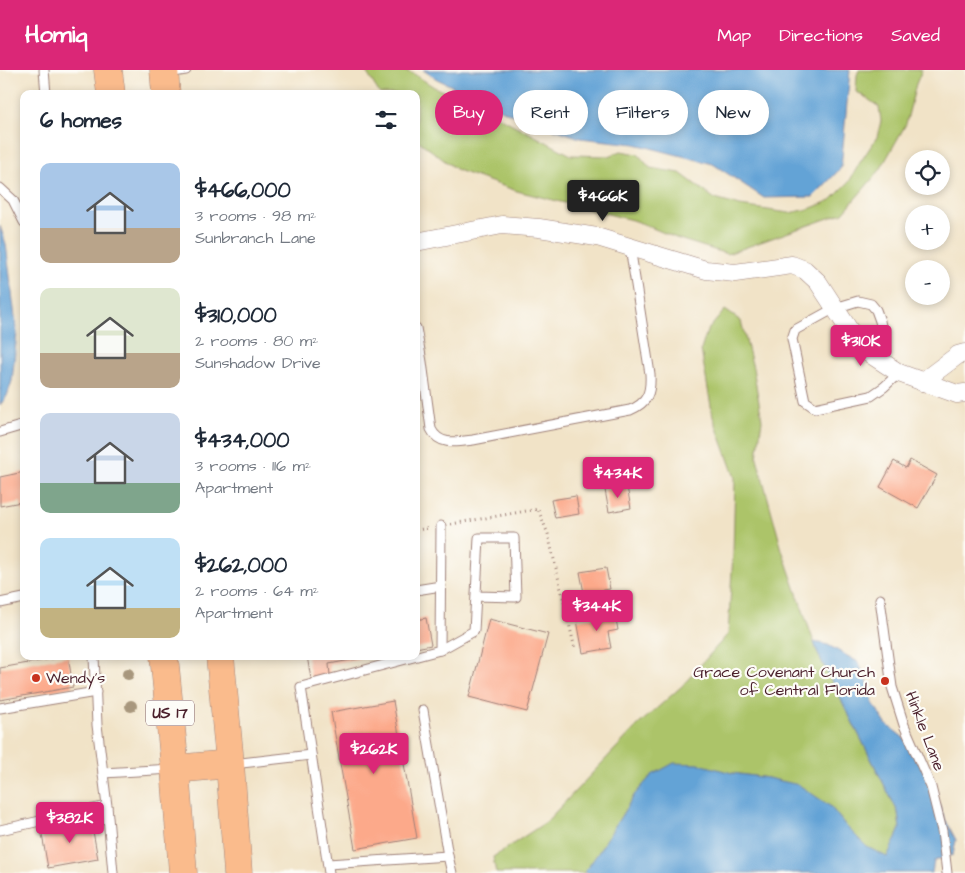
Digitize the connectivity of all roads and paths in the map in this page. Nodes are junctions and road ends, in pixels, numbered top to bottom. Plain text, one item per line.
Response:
1 (44, 70) edge
2 (108, 70) edge
3 (46, 90) edge
4 (110, 90) edge
5 (0, 188) edge
6 (20, 214) edge
7 (420, 241) edge
8 (630, 247) junction
9 (835, 308) junction
10 (420, 351) edge
11 (965, 353) edge
12 (870, 354) junction
13 (899, 374) junction
14 (922, 382) junction
15 (965, 393) edge
16 (20, 426) edge
17 (0, 432) edge
18 (441, 526) junction
19 (420, 529) edge
20 (440, 586) junction
21 (420, 589) edge
22 (476, 596) junction
23 (20, 599) edge
24 (880, 599) dead end
25 (0, 603) edge
26 (575, 649) dead end
27 (440, 650) junction
28 (420, 655) edge
29 (94, 660) edge
30 (164, 660) edge
31 (220, 660) edge
32 (403, 660) edge
33 (96, 692) junction
34 (0, 708) edge
35 (423, 710) dead end
36 (311, 755) junction
37 (230, 764) junction
38 (175, 769) junction
39 (103, 773) junction
40 (108, 806) junction
41 (0, 830) edge
42 (448, 856) junction
43 (328, 868) edge
44 (113, 873) edge
45 (183, 873) edge
46 (238, 873) edge
47 (452, 873) edge
48 (947, 873) edge

1 - 3 lane
2 - 4 main road
5 - 6 lane
7 - 8 street
8 - 9 street
8 - 10 lane
9 - 12 street
9 - 12 lane
9 - 13 lane
11 - 14 street
12 - 13 street
13 - 14 street
14 - 15 street
16 - 17 lane
18 - 19 path
18 - 20 lane
18 - 26 path
20 - 21 lane
20 - 27 lane
22 - 22 lane
22 - 27 lane
23 - 25 lane
24 - 48 lane, Hinkle Lane
27 - 28 lane
29 - 33 lane
30 - 38 main road, US 17
31 - 37 main road
32 - 36 lane
33 - 34 lane
33 - 39 lane
35 - 42 lane
36 - 37 lane
36 - 43 lane
37 - 38 main road
37 - 46 main road
38 - 39 lane
38 - 45 main road, US 17
39 - 40 lane
40 - 41 lane
40 - 44 lane
42 - 43 lane
42 - 47 lane

